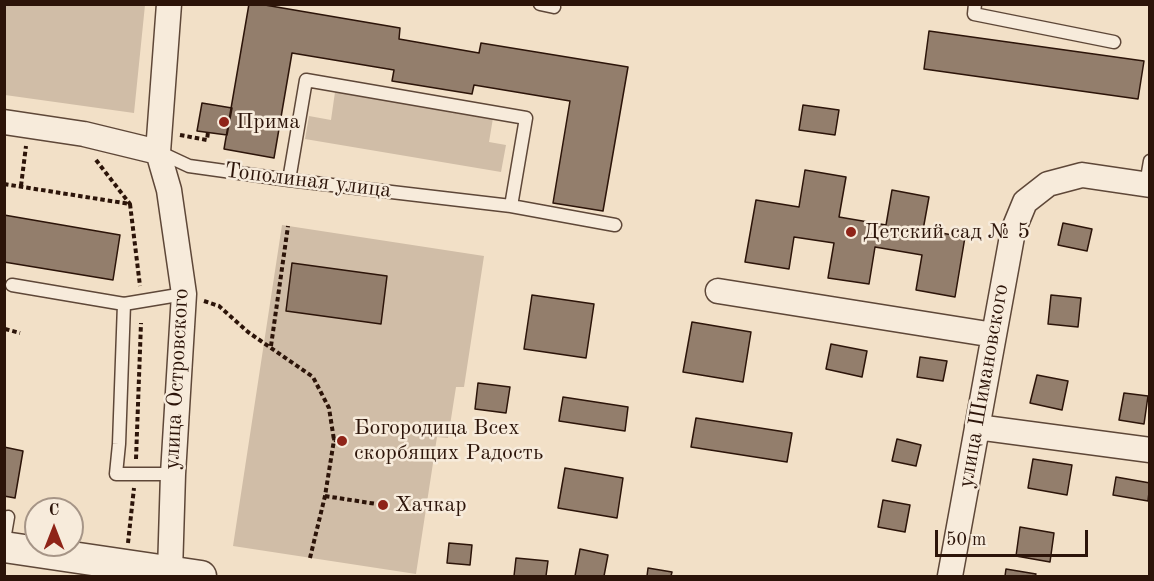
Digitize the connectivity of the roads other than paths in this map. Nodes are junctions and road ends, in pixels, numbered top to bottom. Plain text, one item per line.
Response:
1 (169, 4) edge
2 (540, 4) edge
3 (975, 4) edge
4 (554, 7) dead end
5 (1114, 42) dead end
6 (4, 122) edge
7 (158, 152) junction
8 (1148, 177) edge
9 (289, 180) junction
10 (511, 206) junction
11 (615, 225) dead end
12 (12, 285) dead end
13 (718, 291) dead end
14 (184, 294) junction
15 (124, 304) junction
16 (994, 335) junction
17 (977, 427) junction
18 (1149, 450) edge
19 (173, 474) junction
20 (8, 517) dead end
21 (4, 540) edge
22 (4, 547) edge
23 (170, 574) edge
24 (201, 576) edge
25 (950, 576) edge

1 - 7 street, улица Островского
2 - 4 lane
3 - 5 lane
6 - 7 street, Тополиная улица
7 - 9 lane, Тополиная улица
7 - 14 street, улица Островского
8 - 16 street, улица Шимановского
9 - 10 lane, Тополиная улица
9 - 10 lane
10 - 11 lane, Тополиная улица
12 - 15 lane
13 - 16 street
14 - 15 lane
14 - 19 street, улица Островского
15 - 19 lane
16 - 17 street, улица Шимановского
17 - 18 street
17 - 25 street, улица Шимановского
19 - 23 street, улица Островского
20 - 21 lane
22 - 23 street
23 - 24 street

